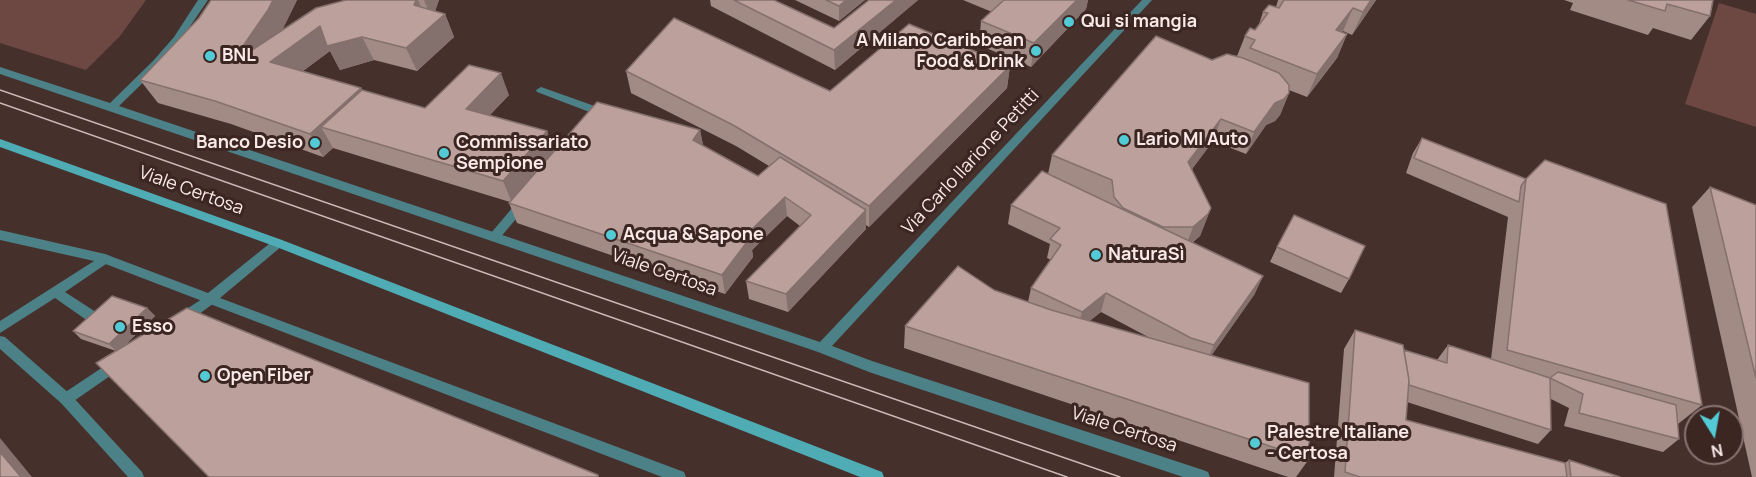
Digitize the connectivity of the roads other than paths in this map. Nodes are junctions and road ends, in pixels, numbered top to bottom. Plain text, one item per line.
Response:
1 (203, 0) edge
2 (1147, 0) edge
3 (0, 70) edge
4 (541, 90) dead end
5 (112, 107) junction
6 (592, 121) edge
7 (0, 143) edge
8 (531, 193) edge
9 (0, 235) edge
10 (495, 237) junction
11 (278, 243) junction
12 (105, 259) junction
13 (55, 292) junction
14 (210, 299) junction
15 (100, 322) edge
16 (0, 328) edge
17 (167, 330) edge
18 (0, 341) edge
19 (822, 348) junction
20 (132, 354) edge
21 (66, 399) junction
22 (136, 477) edge
23 (679, 477) edge
24 (877, 477) edge
25 (1203, 477) edge

1 - 5 street
2 - 19 street, Via Carlo Ilarione Petitti
3 - 5 street, Viale Certosa
4 - 6 street
5 - 10 street, Viale Certosa
7 - 11 main road, Viale Certosa
8 - 10 street
9 - 12 street
10 - 19 street, Viale Certosa
11 - 14 street
11 - 24 main road, Viale Certosa
12 - 13 street
12 - 14 street
13 - 15 street
13 - 16 street
14 - 17 street
14 - 23 street
18 - 21 street
19 - 25 street, Viale Certosa
20 - 21 street
21 - 22 street

